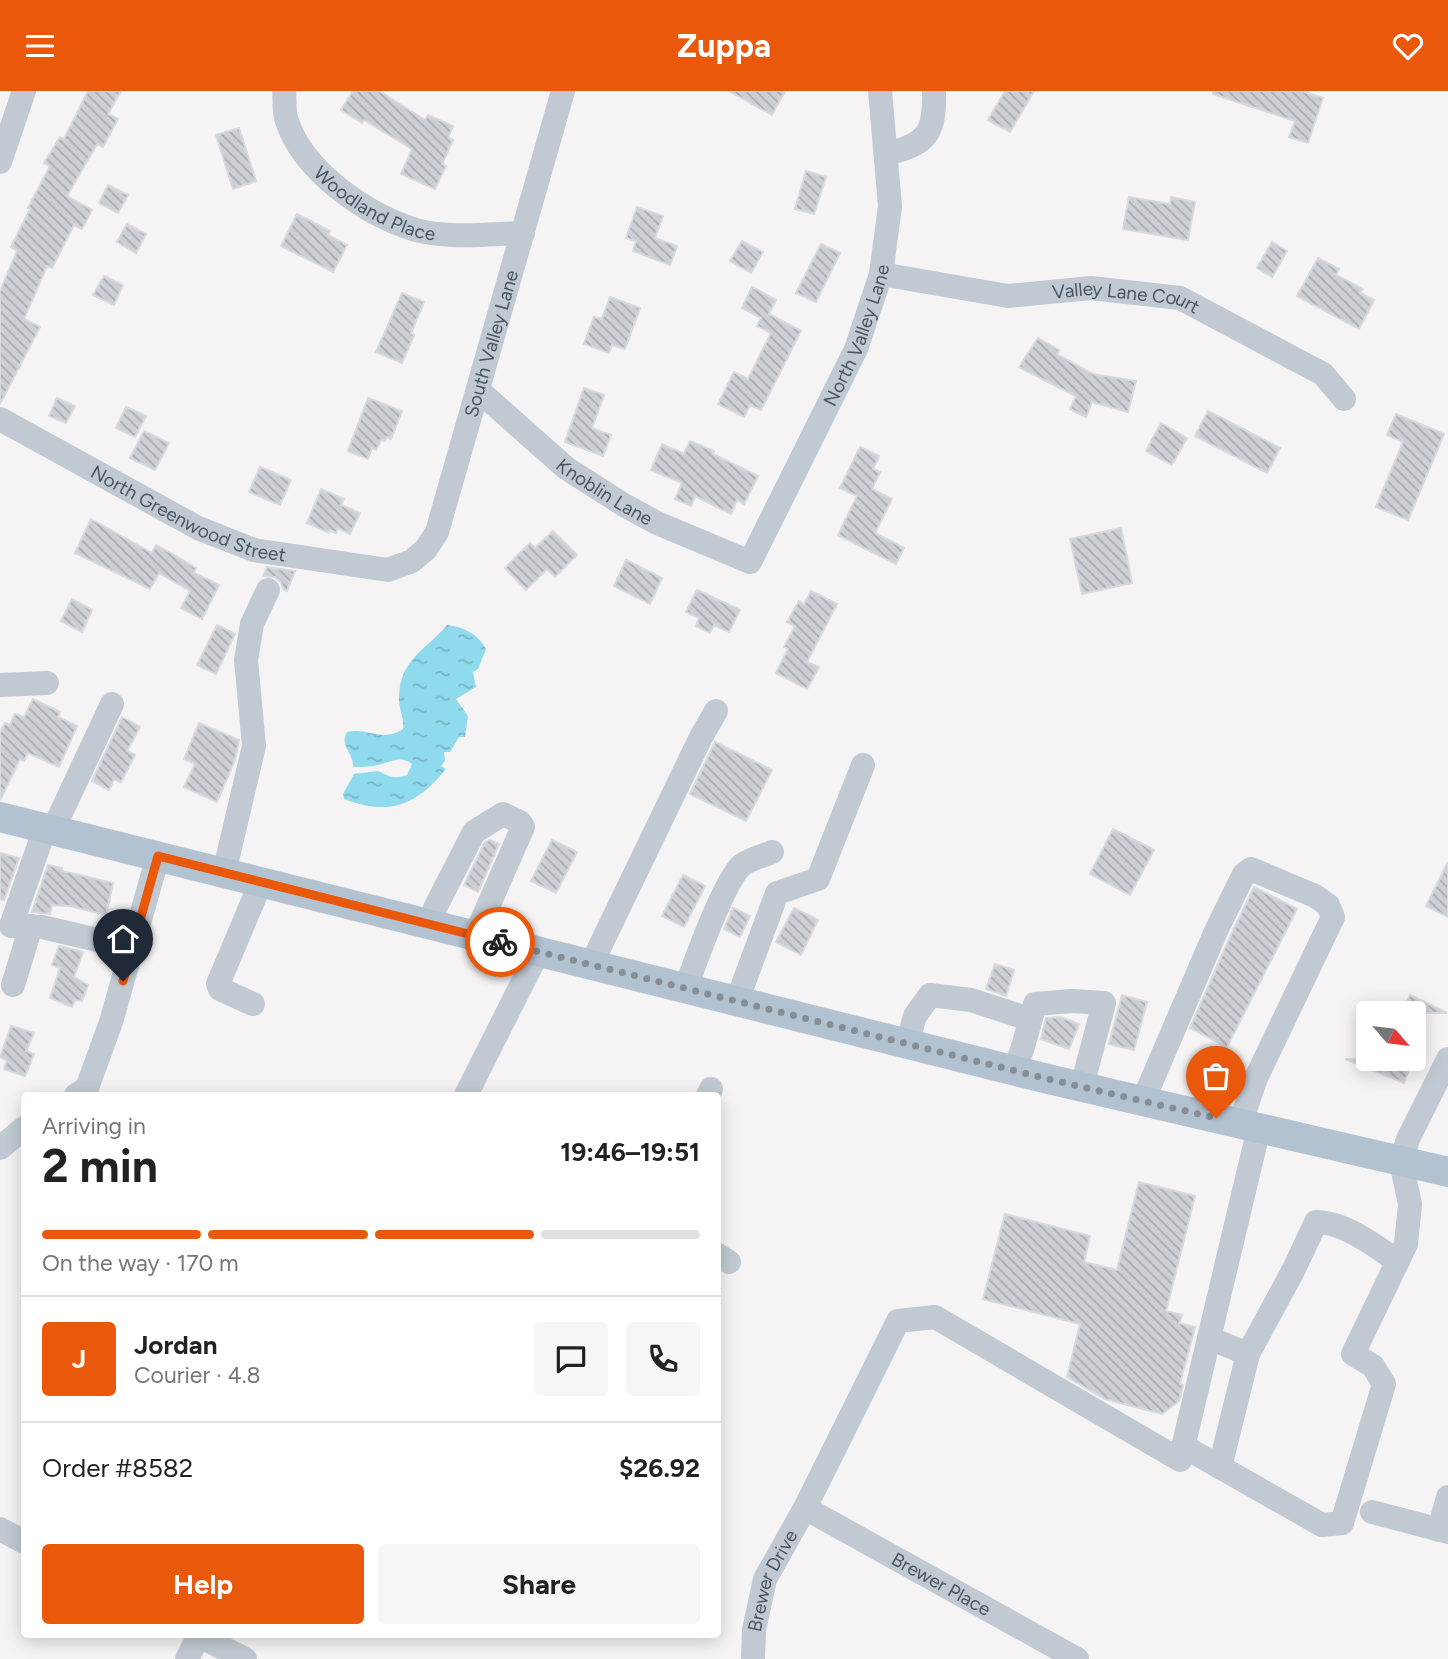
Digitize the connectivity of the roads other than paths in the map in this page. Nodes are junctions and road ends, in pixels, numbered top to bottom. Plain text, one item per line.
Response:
1 (24, 91) edge
2 (284, 91) edge
3 (564, 91) edge
4 (880, 91) edge
5 (934, 91) edge
6 (886, 154) junction
7 (0, 162) edge
8 (523, 233) junction
9 (881, 274) junction
10 (478, 390) junction
11 (1344, 399) dead end
12 (0, 419) edge
13 (750, 562) joint
14 (388, 570) joint
15 (268, 590) dead end
16 (47, 683) dead end
17 (0, 685) edge
18 (112, 704) dead end
19 (716, 711) dead end
20 (863, 765) dead end
21 (0, 817) edge
22 (49, 829) junction
23 (772, 852) dead end
24 (158, 856) junction
25 (224, 873) junction
26 (261, 882) junction
27 (430, 925) junction
28 (31, 926) junction
29 (475, 936) junction
30 (132, 948) junction
31 (538, 952) junction
32 (591, 965) junction
33 (13, 985) dead end
34 (686, 989) junction
35 (737, 1001) junction
36 (253, 1003) dead end
37 (1029, 1019) junction
38 (907, 1044) junction
39 (1448, 1059) edge
40 (1014, 1070) junction
41 (1082, 1087) junction
42 (81, 1092) edge
43 (468, 1092) edge
44 (1143, 1101) junction
45 (1249, 1126) junction
46 (21, 1130) edge
47 (0, 1148) edge
48 (1401, 1162) junction
49 (1448, 1173) edge
50 (1398, 1261) junction
51 (1209, 1338) junction
52 (1248, 1355) junction
53 (1183, 1446) junction
54 (1220, 1467) junction
55 (1448, 1497) edge
56 (805, 1508) junction
57 (1371, 1512) dead end
58 (0, 1529) edge
59 (1443, 1531) edge
60 (21, 1540) edge
61 (197, 1638) edge
62 (204, 1638) edge
63 (187, 1659) edge
64 (245, 1659) edge
65 (753, 1659) edge
66 (1077, 1659) edge

1 - 7 street
2 - 8 street, Woodland Place
3 - 8 street, South Valley Lane
4 - 6 street, North Valley Lane
5 - 6 street
6 - 9 street, North Valley Lane
8 - 10 street, South Valley Lane
9 - 11 street, Valley Lane Court
9 - 13 street, North Valley Lane
10 - 13 street, Knoblin Lane
10 - 14 street, South Valley Lane
12 - 14 street, North Greenwood Street
15 - 25 street
16 - 17 street
18 - 22 street
19 - 32 street
20 - 35 street
21 - 22 main road
22 - 24 main road
22 - 28 street
23 - 34 street
24 - 25 main road
24 - 30 street
25 - 26 main road
26 - 27 main road
26 - 36 street
27 - 29 main road
27 - 29 street
28 - 30 street
28 - 33 street
29 - 31 main road
30 - 42 street
31 - 32 main road
31 - 43 street
32 - 34 main road
34 - 35 main road
35 - 38 main road
37 - 38 street
37 - 40 street
37 - 41 street
38 - 40 main road
39 - 48 street
40 - 41 main road
41 - 44 main road
44 - 45 main road
44 - 45 street
45 - 48 main road
45 - 51 street
46 - 47 street
48 - 49 main road
48 - 50 street
50 - 52 street
50 - 54 street
51 - 52 street
51 - 53 street
52 - 54 street
53 - 54 street
53 - 56 street, Brewer Drive
55 - 59 street
56 - 65 street, Brewer Drive
56 - 66 street, Brewer Place
57 - 59 street
58 - 60 street
61 - 63 street
62 - 64 street

